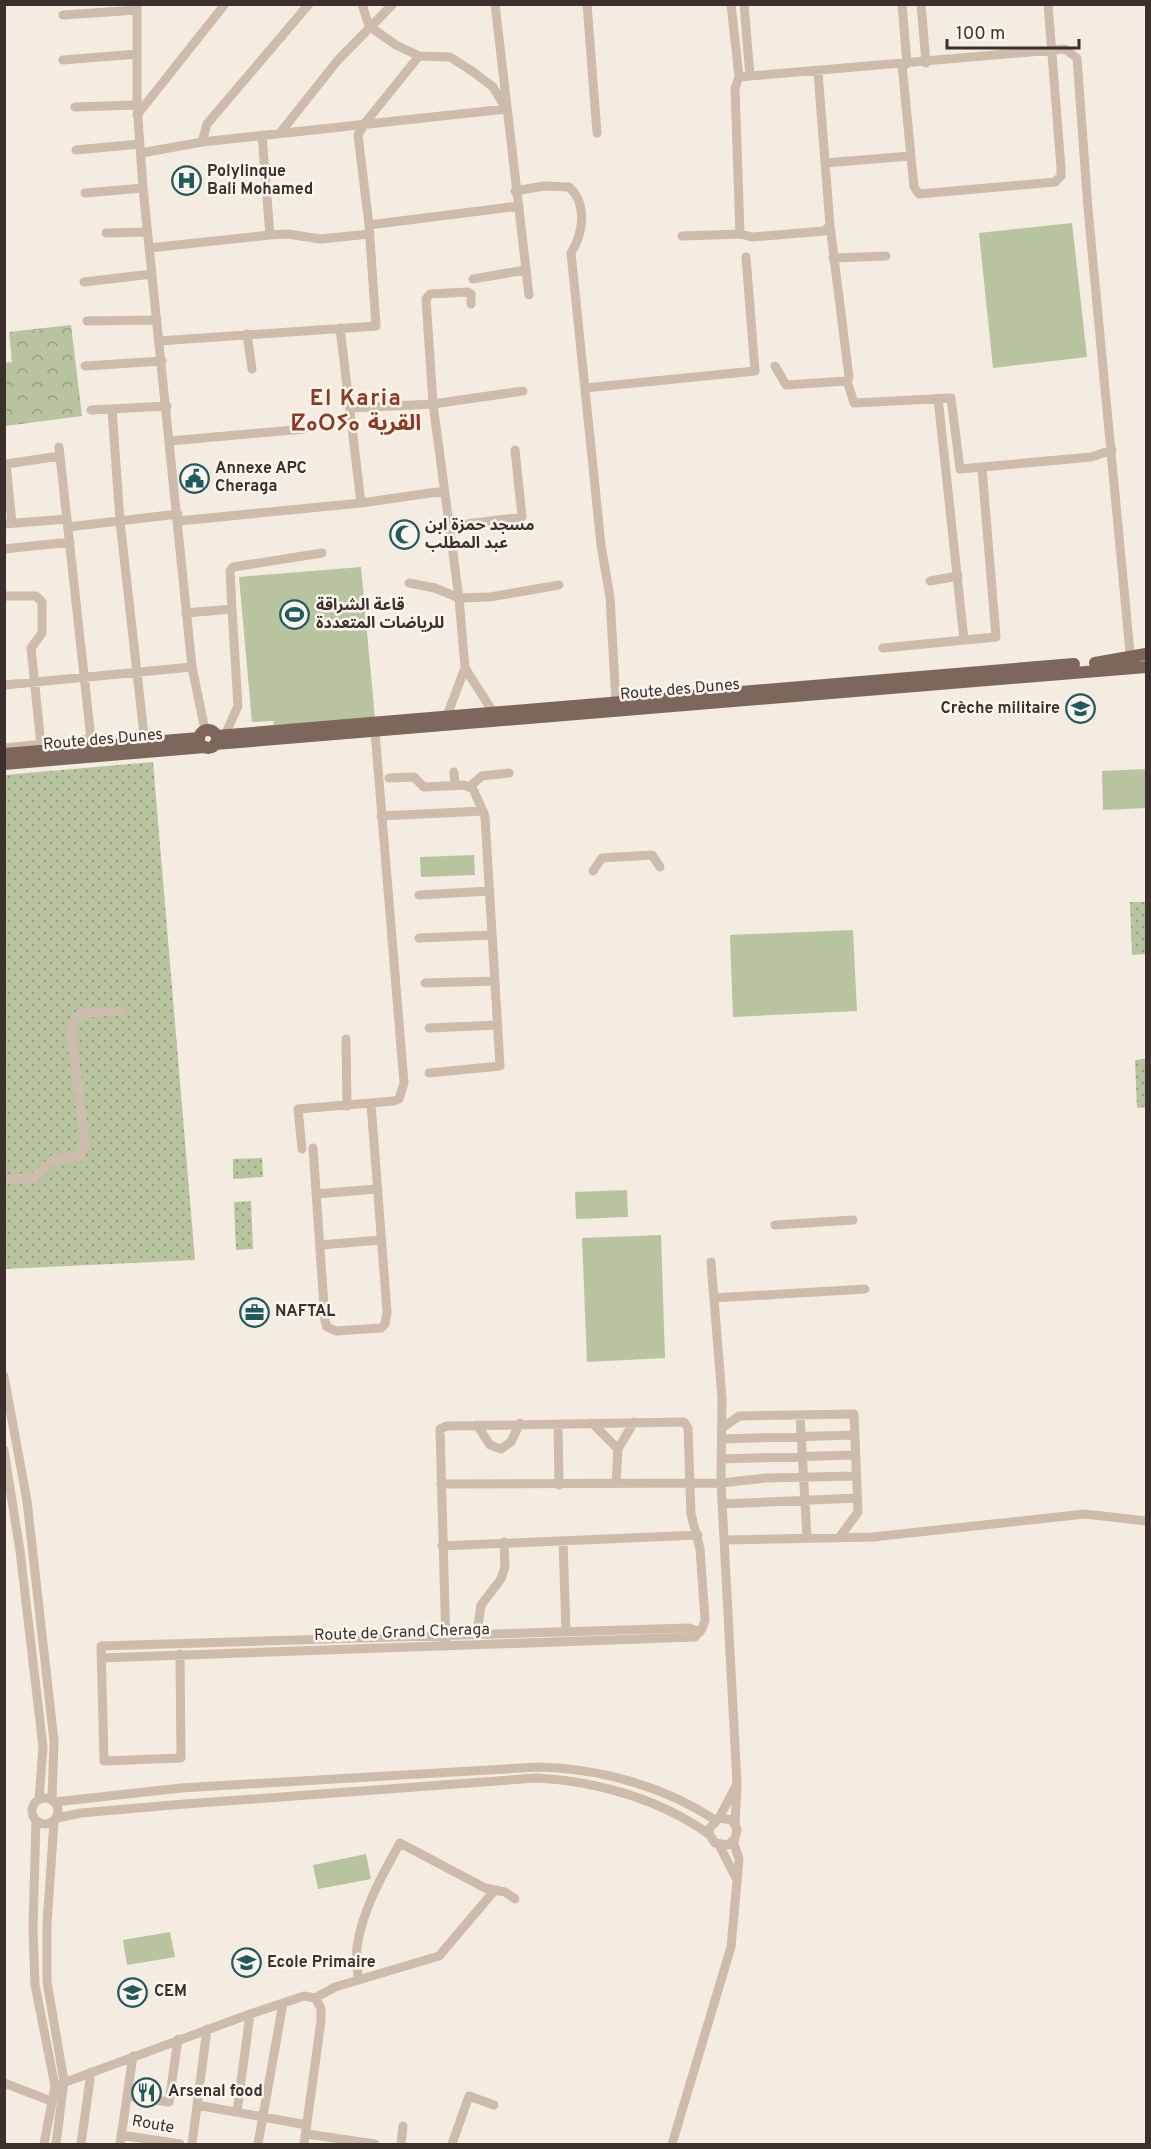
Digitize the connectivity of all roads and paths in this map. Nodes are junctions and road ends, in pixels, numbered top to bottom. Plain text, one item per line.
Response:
1 (225, 4) edge
2 (309, 4) edge
3 (362, 4) edge
4 (393, 4) edge
5 (495, 4) edge
6 (587, 4) edge
7 (730, 4) edge
8 (744, 4) edge
9 (902, 4) edge
10 (921, 4) edge
11 (1048, 4) edge
12 (137, 7) edge
13 (63, 15) dead end
14 (369, 26) junction
15 (1053, 51) junction
16 (137, 54) junction
17 (419, 56) junction
18 (63, 60) dead end
19 (926, 63) junction
20 (904, 65) junction
21 (818, 72) junction
22 (750, 76) junction
23 (739, 77) junction
24 (75, 107) dead end
25 (506, 109) junction
26 (137, 110) junction
27 (365, 123) junction
28 (280, 133) junction
29 (597, 133) dead end
30 (262, 135) junction
31 (202, 142) junction
32 (140, 148) junction
33 (76, 150) dead end
34 (910, 156) junction
35 (825, 163) junction
36 (142, 188) junction
37 (515, 191) junction
38 (85, 193) dead end
39 (519, 206) junction
40 (830, 226) junction
41 (370, 230) junction
42 (147, 232) junction
43 (106, 233) dead end
44 (740, 234) junction
45 (270, 235) junction
46 (682, 236) dead end
47 (149, 248) junction
48 (886, 256) dead end
49 (747, 257) dead end
50 (833, 258) junction
51 (525, 270) junction
52 (152, 274) junction
53 (473, 279) dead end
54 (84, 282) dead end
55 (529, 295) dead end
56 (471, 304) dead end
57 (157, 320) junction
58 (87, 321) dead end
59 (340, 328) junction
60 (247, 334) junction
61 (159, 341) junction
62 (162, 361) junction
63 (85, 366) dead end
64 (775, 366) dead end
65 (252, 369) dead end
66 (847, 381) junction
67 (585, 388) junction
68 (523, 391) dead end
69 (938, 398) junction
70 (433, 404) junction
71 (166, 406) junction
72 (351, 408) junction
73 (112, 409) junction
74 (91, 410) dead end
75 (304, 429) dead end
76 (170, 441) junction
77 (515, 450) dead end
78 (1112, 450) junction
79 (982, 469) junction
80 (444, 491) junction
81 (361, 503) junction
82 (179, 517) junction
83 (120, 521) junction
84 (67, 523) junction
85 (8, 524) edge
86 (450, 526) junction
87 (70, 542) junction
88 (4, 549) edge
89 (322, 553) dead end
90 (958, 576) junction
91 (930, 581) dead end
92 (409, 583) dead end
93 (559, 585) dead end
94 (4, 596) edge
95 (459, 598) junction
96 (232, 609) junction
97 (186, 613) junction
98 (964, 640) junction
99 (883, 648) dead end
100 (1146, 654) edge
101 (1131, 663) junction
102 (192, 667) junction
103 (1146, 667) edge
104 (465, 668) junction
105 (137, 671) junction
106 (85, 677) junction
107 (35, 680) junction
108 (4, 685) edge
109 (616, 703) junction
110 (493, 712) junction
111 (444, 722) junction
112 (375, 732) junction
113 (211, 738) junction
114 (91, 744) junction
115 (145, 744) junction
116 (41, 745) junction
117 (4, 747) edge
118 (4, 754) edge
119 (4, 764) edge
120 (414, 765) dead end
121 (454, 772) dead end
122 (509, 773) dead end
123 (414, 777) junction
124 (389, 778) dead end
125 (455, 786) junction
126 (469, 787) junction
127 (483, 811) junction
128 (381, 816) junction
129 (660, 867) dead end
130 (593, 871) dead end
131 (490, 891) junction
132 (419, 895) dead end
133 (492, 935) junction
134 (419, 938) dead end
135 (495, 981) junction
136 (425, 983) dead end
137 (122, 1011) dead end
138 (498, 1025) junction
139 (429, 1028) dead end
140 (346, 1039) dead end
141 (429, 1073) dead end
142 (371, 1104) junction
143 (347, 1106) junction
144 (313, 1148) dead end
145 (302, 1149) dead end
146 (4, 1180) edge
147 (376, 1189) junction
148 (316, 1194) junction
149 (853, 1220) dead end
150 (775, 1225) dead end
151 (381, 1240) junction
152 (320, 1245) junction
153 (711, 1262) dead end
154 (865, 1289) dead end
155 (714, 1298) junction
156 (4, 1376) edge
157 (800, 1415) junction
158 (634, 1422) junction
159 (520, 1423) junction
160 (592, 1423) junction
161 (558, 1424) junction
162 (477, 1425) junction
163 (722, 1428) junction
164 (854, 1435) junction
165 (801, 1436) junction
166 (722, 1439) junction
167 (618, 1449) junction
168 (4, 1450) edge
169 (855, 1455) junction
170 (802, 1457) junction
171 (722, 1459) junction
172 (855, 1476) junction
173 (802, 1478) junction
174 (689, 1483) junction
175 (721, 1483) junction
176 (441, 1484) junction
177 (616, 1484) junction
178 (559, 1485) junction
179 (857, 1498) junction
180 (803, 1499) junction
181 (722, 1504) junction
182 (1146, 1521) edge
183 (698, 1535) junction
184 (807, 1538) junction
185 (839, 1538) junction
186 (724, 1540) junction
187 (563, 1541) junction
188 (504, 1542) junction
189 (442, 1546) junction
190 (566, 1631) junction
191 (700, 1632) junction
192 (477, 1633) junction
193 (445, 1634) junction
194 (446, 1646) junction
195 (180, 1654) junction
196 (102, 1658) junction
197 (737, 1784) junction
198 (39, 1799) junction
199 (54, 1801) junction
200 (717, 1819) junction
201 (56, 1820) junction
202 (36, 1821) junction
203 (735, 1824) junction
204 (710, 1835) junction
205 (733, 1841) junction
206 (719, 1845) junction
207 (737, 1880) junction
208 (495, 1890) junction
209 (515, 1899) dead end
210 (358, 1980) junction
211 (315, 1998) junction
212 (283, 2003) junction
213 (250, 2013) junction
214 (207, 2029) junction
215 (178, 2039) junction
216 (133, 2056) junction
217 (91, 2072) junction
218 (4, 2083) edge
219 (60, 2084) junction
220 (127, 2096) junction
221 (51, 2102) junction
222 (197, 2105) junction
223 (494, 2105) dead end
224 (237, 2112) junction
225 (264, 2117) junction
226 (403, 2126) dead end
227 (307, 2129) junction
228 (120, 2140) edge
229 (344, 2142) edge
230 (44, 2145) edge
231 (56, 2145) edge
232 (81, 2145) edge
233 (180, 2145) edge
234 (192, 2145) edge
235 (258, 2145) edge
236 (304, 2145) edge
237 (375, 2145) edge
238 (401, 2145) edge
239 (452, 2145) edge
240 (672, 2145) edge

1 - 26 street
2 - 31 street
3 - 14 street
4 - 14 street
5 - 25 street
6 - 29 street
7 - 23 street
8 - 22 street
9 - 20 street
10 - 19 street
11 - 15 street
12 - 13 street
12 - 16 street
14 - 17 street
14 - 28 street
15 - 19 street
15 - 34 street
15 - 78 street
16 - 18 street
16 - 26 street
17 - 25 street
17 - 27 street
19 - 20 street
20 - 21 street
20 - 34 street
21 - 22 street
21 - 35 street
22 - 23 street
23 - 44 street
24 - 26 street
25 - 27 street
25 - 37 street
26 - 32 street
27 - 28 street
27 - 41 street
28 - 30 street
30 - 31 street
30 - 45 street
31 - 32 street
32 - 33 street
32 - 36 street
34 - 35 street
35 - 40 street
36 - 38 street
36 - 42 street
37 - 39 street
37 - 67 street
39 - 41 street
39 - 51 street
40 - 44 street
40 - 50 street
41 - 45 street
41 - 59 street
42 - 43 street
42 - 47 street
44 - 46 street
45 - 47 street
47 - 52 street
48 - 50 street
49 - 67 street
50 - 66 street
51 - 53 street
51 - 55 street
52 - 54 street
52 - 57 street
56 - 70 street
57 - 58 street
57 - 61 street
59 - 60 street
59 - 72 street
60 - 61 street
60 - 65 street
61 - 62 street
62 - 63 street
62 - 71 street
64 - 66 street
66 - 69 street
67 - 109 street
68 - 70 street
69 - 79 street
69 - 90 street
70 - 72 street
70 - 80 street
71 - 73 street
71 - 76 street
72 - 81 street
73 - 74 street
73 - 83 street
75 - 76 street
76 - 82 street
77 - 86 street
78 - 79 street
78 - 101 street
79 - 98 street
80 - 81 street
80 - 86 street
81 - 82 street
82 - 83 street
82 - 97 street
83 - 84 street
83 - 105 street
84 - 85 street
84 - 85 street
84 - 87 street
86 - 95 street
87 - 88 street
87 - 106 street
89 - 96 street
90 - 91 street
90 - 98 street
92 - 95 street
93 - 95 street
94 - 107 street
95 - 104 street
96 - 97 street
96 - 113 street
97 - 102 street
98 - 99 street
100 - 101 main road, Route des Dunes
101 - 103 main road, Route des Dunes
101 - 109 main road, Route des Dunes
101 - 111 main road, Route des Dunes
102 - 105 street
102 - 113 street
104 - 110 street
104 - 111 street
105 - 106 street
105 - 115 street
106 - 107 street
106 - 114 street
107 - 108 street
107 - 116 street
109 - 110 main road, Route des Dunes
110 - 111 main road, Route des Dunes
111 - 112 main road, Route des Dunes
111 - 113 main road, Route des Dunes
112 - 113 main road, Route des Dunes
112 - 128 street
113 - 115 main road, Route des Dunes
113 - 119 main road, Route des Dunes
114 - 115 main road, Route des Dunes
114 - 116 street
114 - 118 main road, Route des Dunes
116 - 117 street
120 - 123 street
121 - 125 street
122 - 126 street
123 - 124 street
123 - 125 street
125 - 126 street
126 - 127 street
127 - 128 street
127 - 131 street
128 - 142 street
129 - 130 street
131 - 132 street
131 - 133 street
133 - 134 street
133 - 135 street
135 - 136 street
135 - 138 street
137 - 146 street
138 - 139 street
138 - 141 street
140 - 143 street
142 - 143 street
142 - 147 street
143 - 145 street
144 - 148 street
147 - 148 street
147 - 151 street
148 - 152 street
149 - 150 street
151 - 152 street
151 - 152 street
153 - 155 street
154 - 155 street
155 - 163 street
156 - 199 street
157 - 163 street
157 - 164 street
157 - 165 street
158 - 160 street
158 - 167 street
158 - 174 street
159 - 161 street
159 - 162 street
159 - 162 street
160 - 161 street
160 - 167 street
161 - 178 street
162 - 176 street
163 - 166 street
164 - 165 street
164 - 169 street
165 - 166 street
165 - 170 street
166 - 171 street
167 - 177 street
168 - 198 street
169 - 170 street
169 - 172 street
170 - 171 street
170 - 173 street
171 - 175 street
172 - 173 street
172 - 179 street
173 - 175 street
173 - 180 street
174 - 175 street
174 - 177 street
174 - 183 street
175 - 181 street
176 - 178 street
176 - 189 street
177 - 178 street
179 - 180 street
179 - 185 street
180 - 181 street
180 - 184 street
181 - 186 street
182 - 185 street
183 - 187 street
183 - 191 street
184 - 185 street
184 - 186 street
186 - 197 street
187 - 188 street
187 - 190 street
188 - 189 street
188 - 192 street
189 - 193 street
190 - 191 street
190 - 192 street
191 - 194 street, Route de Grand Cheraga
192 - 193 street
193 - 194 street
193 - 196 street
194 - 195 street, Route de Grand Cheraga
195 - 196 street, Route de Grand Cheraga
195 - 196 street
197 - 200 street
197 - 203 street
198 - 199 street
198 - 202 street
199 - 200 street
199 - 201 street
200 - 203 street
200 - 204 street
201 - 202 street
201 - 204 street
201 - 219 street
202 - 219 street
203 - 205 street
204 - 206 street
205 - 206 street
205 - 207 street
206 - 207 street
207 - 240 street
208 - 209 street
208 - 210 street
208 - 210 street
210 - 211 street
211 - 212 street
211 - 227 street
212 - 213 street
212 - 225 street
213 - 214 street
213 - 224 street
214 - 215 street
214 - 222 street
215 - 216 street
215 - 220 street
216 - 217 street
216 - 220 street
217 - 219 street
217 - 232 street
218 - 221 street
219 - 221 street
219 - 231 street
220 - 228 street
221 - 230 street
222 - 224 street
222 - 234 street
223 - 239 street
224 - 225 street
225 - 227 street
225 - 235 street
226 - 238 street
227 - 229 street
227 - 236 street
228 - 233 street, Route
229 - 237 street

